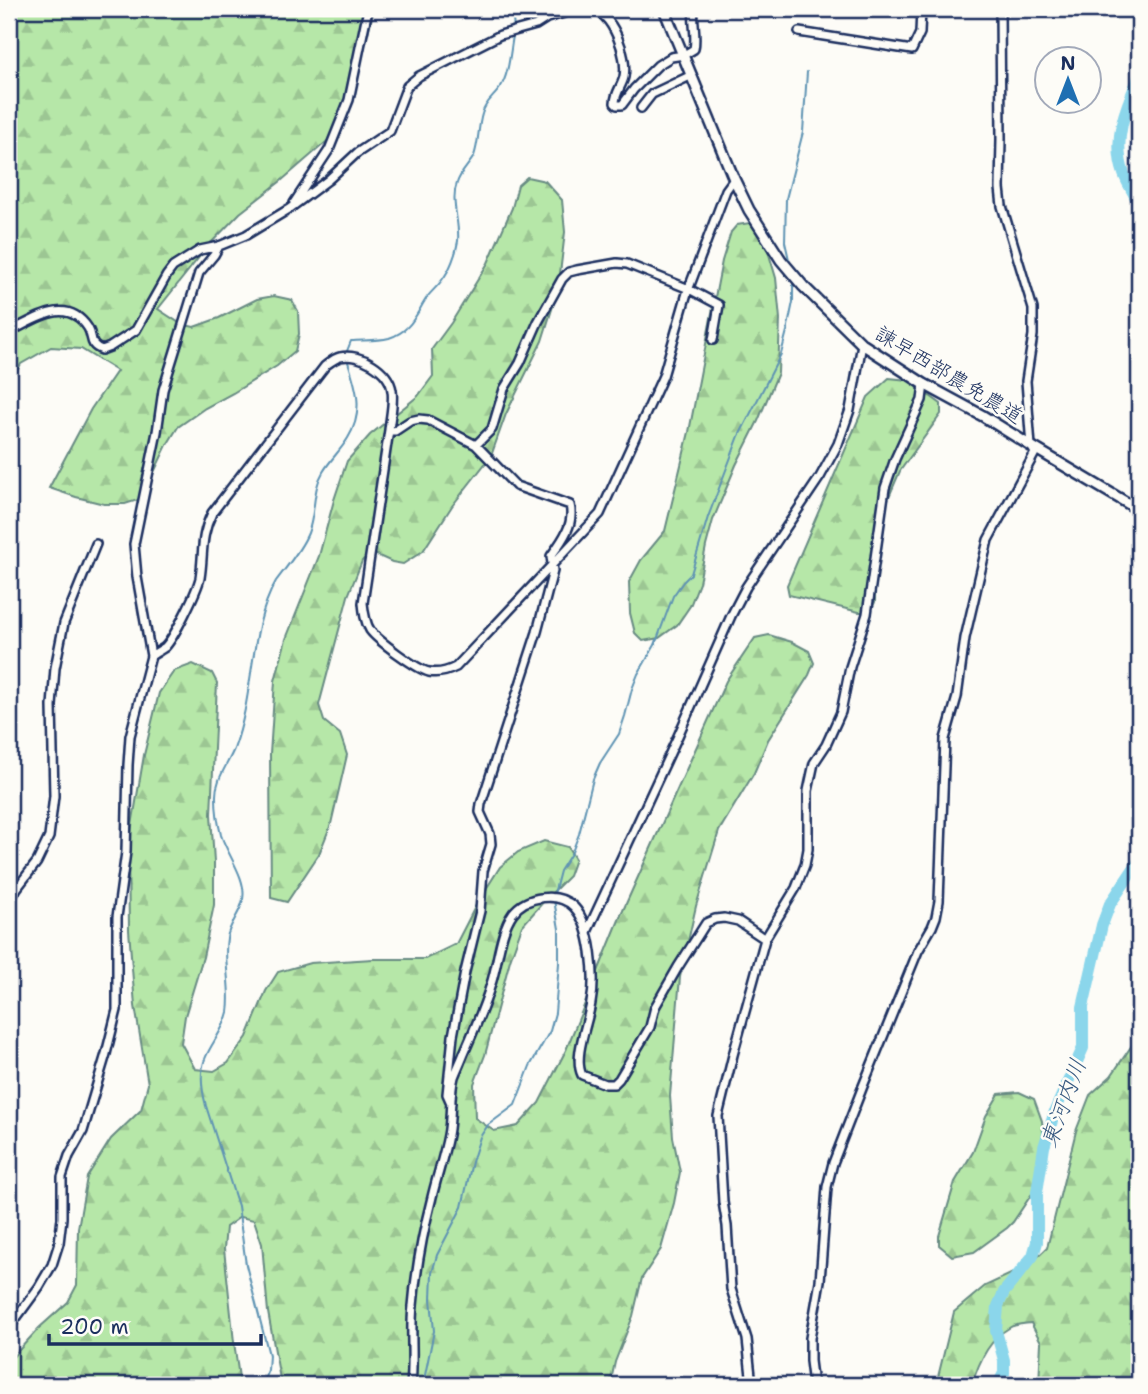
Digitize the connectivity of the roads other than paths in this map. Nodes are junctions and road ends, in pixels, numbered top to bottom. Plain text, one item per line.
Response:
1 (368, 9) edge
2 (578, 9) edge
3 (589, 9) edge
4 (664, 9) edge
5 (694, 9) edge
6 (921, 9) edge
7 (1000, 9) edge
8 (799, 32) dead end
9 (684, 55) junction
10 (692, 75) junction
11 (641, 108) dead end
12 (734, 179) junction
13 (292, 207) junction
14 (219, 246) junction
15 (689, 289) junction
16 (9, 332) edge
17 (713, 340) dead end
18 (862, 344) junction
19 (924, 384) junction
20 (389, 430) junction
21 (476, 445) junction
22 (1031, 446) junction
23 (1139, 510) edge
24 (96, 544) dead end
25 (551, 566) junction
26 (151, 656) junction
27 (9, 903) edge
28 (587, 932) junction
29 (765, 939) junction
30 (451, 1103) junction
31 (9, 1328) edge
32 (411, 1385) edge
33 (752, 1385) edge
34 (813, 1385) edge

1 - 13 street
2 - 13 street
3 - 9 street
4 - 9 street, 諫早西部農免農道
5 - 9 street
6 - 8 street
7 - 22 street
9 - 10 street, 諫早西部農免農道
10 - 11 street
10 - 12 street, 諫早西部農免農道
12 - 15 street
12 - 18 street, 諫早西部農免農道
13 - 14 street
14 - 16 street
14 - 26 street
15 - 17 street
15 - 21 street
15 - 25 street
18 - 19 street, 諫早西部農免農道
18 - 28 street
19 - 22 street, 諫早西部農免農道
19 - 29 street
20 - 21 street
20 - 25 street
20 - 26 street
21 - 25 street
22 - 23 street, 諫早西部農免農道
22 - 34 street
24 - 27 street
25 - 30 street
26 - 31 street
28 - 29 street
28 - 30 street
29 - 33 street
30 - 32 street

